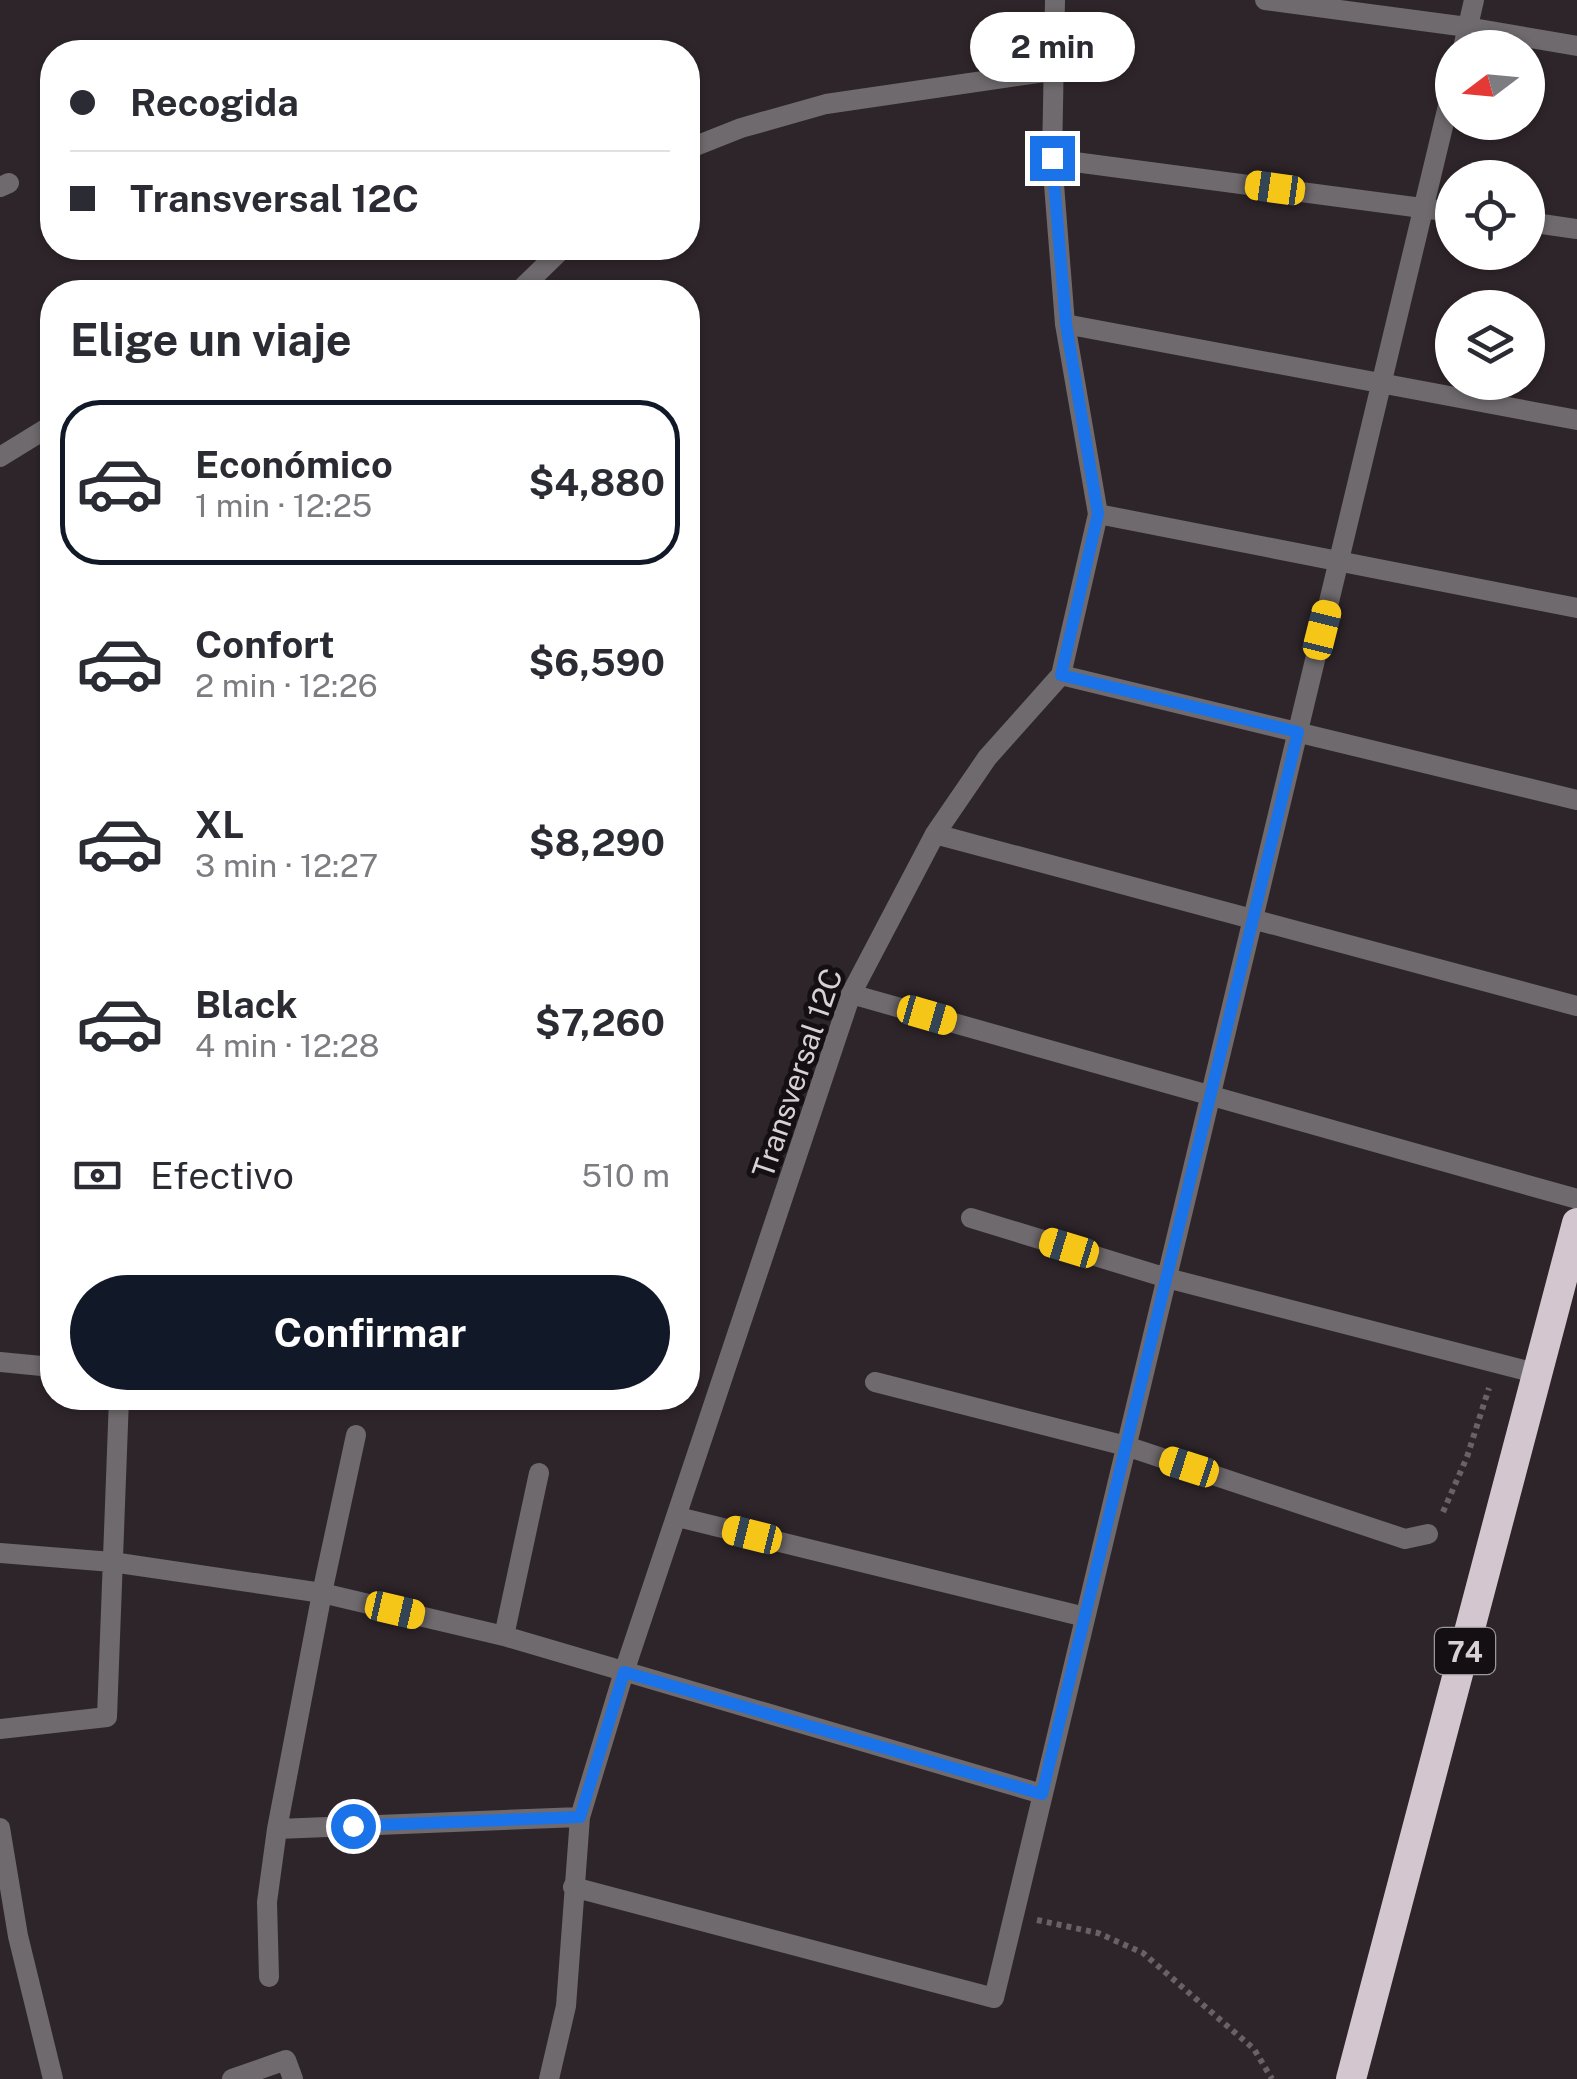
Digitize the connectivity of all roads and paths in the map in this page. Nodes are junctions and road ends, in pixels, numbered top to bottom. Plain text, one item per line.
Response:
1 (1055, 0) edge
2 (1265, 0) edge
3 (1474, 0) edge
4 (1467, 30) edge
5 (1435, 31) edge
6 (1545, 43) edge
7 (1577, 46) edge
8 (1052, 71) junction
9 (1440, 140) edge
10 (700, 144) edge
11 (1052, 158) junction
12 (1424, 208) junction
13 (1435, 210) edge
14 (1545, 224) edge
15 (1577, 229) edge
16 (550, 260) edge
17 (530, 280) edge
18 (1066, 324) junction
19 (1382, 385) junction
20 (1577, 420) edge
21 (40, 432) edge
22 (0, 457) edge
23 (1098, 514) junction
24 (1339, 562) junction
25 (1577, 608) edge
26 (1061, 675) junction
27 (1298, 732) junction
28 (1577, 800) edge
29 (936, 834) junction
30 (1253, 919) junction
31 (852, 994) junction
32 (1577, 1006) edge
33 (1211, 1096) junction
34 (1577, 1199) edge
35 (971, 1218) dead end
36 (1577, 1223) edge
37 (1167, 1278) junction
38 (0, 1362) edge
39 (1497, 1363) junction
40 (40, 1366) edge
41 (1539, 1374) junction
42 (875, 1382) dead end
43 (119, 1410) edge
44 (356, 1435) dead end
45 (1126, 1446) junction
46 (539, 1473) dead end
47 (678, 1517) junction
48 (1428, 1534) joint
49 (0, 1553) edge
50 (112, 1562) junction
51 (322, 1593) junction
52 (1085, 1616) junction
53 (504, 1636) junction
54 (624, 1672) junction
55 (0, 1729) edge
56 (1042, 1794) junction
57 (580, 1817) junction
58 (0, 1828) edge
59 (277, 1829) junction
60 (572, 1887) junction
61 (1014, 1914) junction
62 (269, 1977) dead end
63 (53, 2079) edge
64 (232, 2079) edge
65 (293, 2079) edge
66 (549, 2079) edge
67 (1272, 2079) edge
68 (1351, 2079) edge

1 - 8 street, Transversal 12C
2 - 5 street
3 - 4 street
6 - 7 street
8 - 10 street
8 - 11 street, Transversal 12C
9 - 12 street
11 - 12 street
11 - 18 street, Transversal 12C
12 - 13 street
12 - 19 street
14 - 15 street
16 - 17 street
18 - 19 street
18 - 23 street, Transversal 12C
19 - 20 street
19 - 24 street
21 - 22 street
23 - 24 street
23 - 26 street, Transversal 12C
24 - 25 street
24 - 27 street
26 - 27 street
26 - 29 street, Transversal 12C
27 - 28 street
27 - 30 street
29 - 30 street
29 - 31 street, Transversal 12C
30 - 32 street
30 - 33 street
31 - 33 street
31 - 47 street, Transversal 12C
33 - 34 street
33 - 37 street
35 - 37 street
36 - 41 highway, 74
37 - 39 street
37 - 45 street
38 - 40 street
39 - 41 street
39 - 48 path
41 - 68 highway, 74
42 - 45 street
43 - 50 street
44 - 51 street
45 - 48 street
45 - 52 street
46 - 53 street
47 - 52 street
47 - 54 street, Transversal 12C
49 - 50 street
50 - 51 street
50 - 55 street
51 - 53 street
51 - 59 street
52 - 56 street
53 - 54 street
54 - 56 street
54 - 57 street, Transversal 12C
56 - 61 street
57 - 59 street
57 - 60 street, Transversal 12C
58 - 63 street
59 - 62 street
60 - 61 street
60 - 66 street, Transversal 12C
61 - 67 path
64 - 65 street

